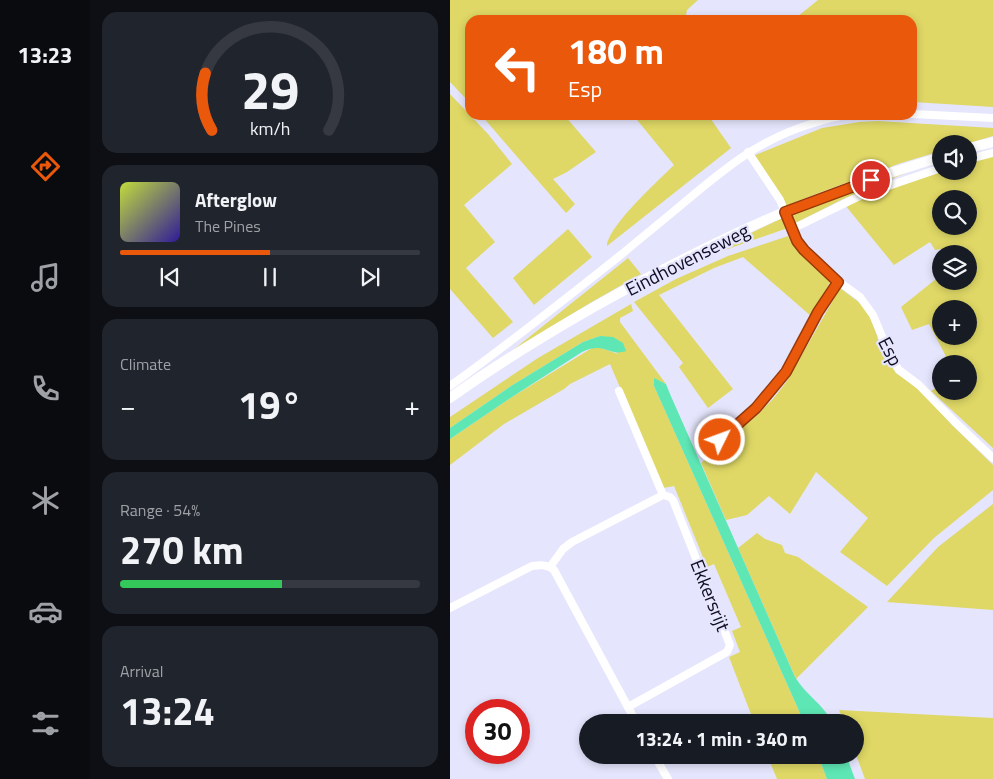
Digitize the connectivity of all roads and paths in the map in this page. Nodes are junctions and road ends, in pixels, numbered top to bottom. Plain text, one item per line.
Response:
1 (917, 114) edge
2 (993, 118) edge
3 (824, 120) edge
4 (993, 142) edge
5 (977, 146) edge
6 (748, 152) junction
7 (993, 153) edge
8 (977, 157) edge
9 (932, 160) edge
10 (932, 171) edge
11 (785, 212) junction
12 (792, 229) junction
13 (838, 282) junction
14 (450, 386) edge
15 (619, 391) dead end
16 (450, 398) edge
17 (720, 440) dead end
18 (993, 458) edge
19 (663, 495) junction
20 (550, 567) junction
21 (450, 608) edge
22 (628, 707) junction
23 (632, 714) edge
24 (659, 764) edge
25 (668, 779) edge

1 - 2 street
3 - 6 street, Eindhovenseweg
4 - 5 main road
6 - 11 street, Esp
6 - 14 street, Eindhovenseweg
7 - 8 street
9 - 11 main road, Eindhovenseweg
10 - 12 street
11 - 12 street, Esp
11 - 16 main road, Eindhovenseweg
12 - 13 street, Esp
13 - 17 street
13 - 18 street, Esp
15 - 19 street, Ekkersrijt
19 - 20 street
19 - 22 street, Ekkersrijt
20 - 21 street
20 - 22 street
22 - 23 street
24 - 25 street

